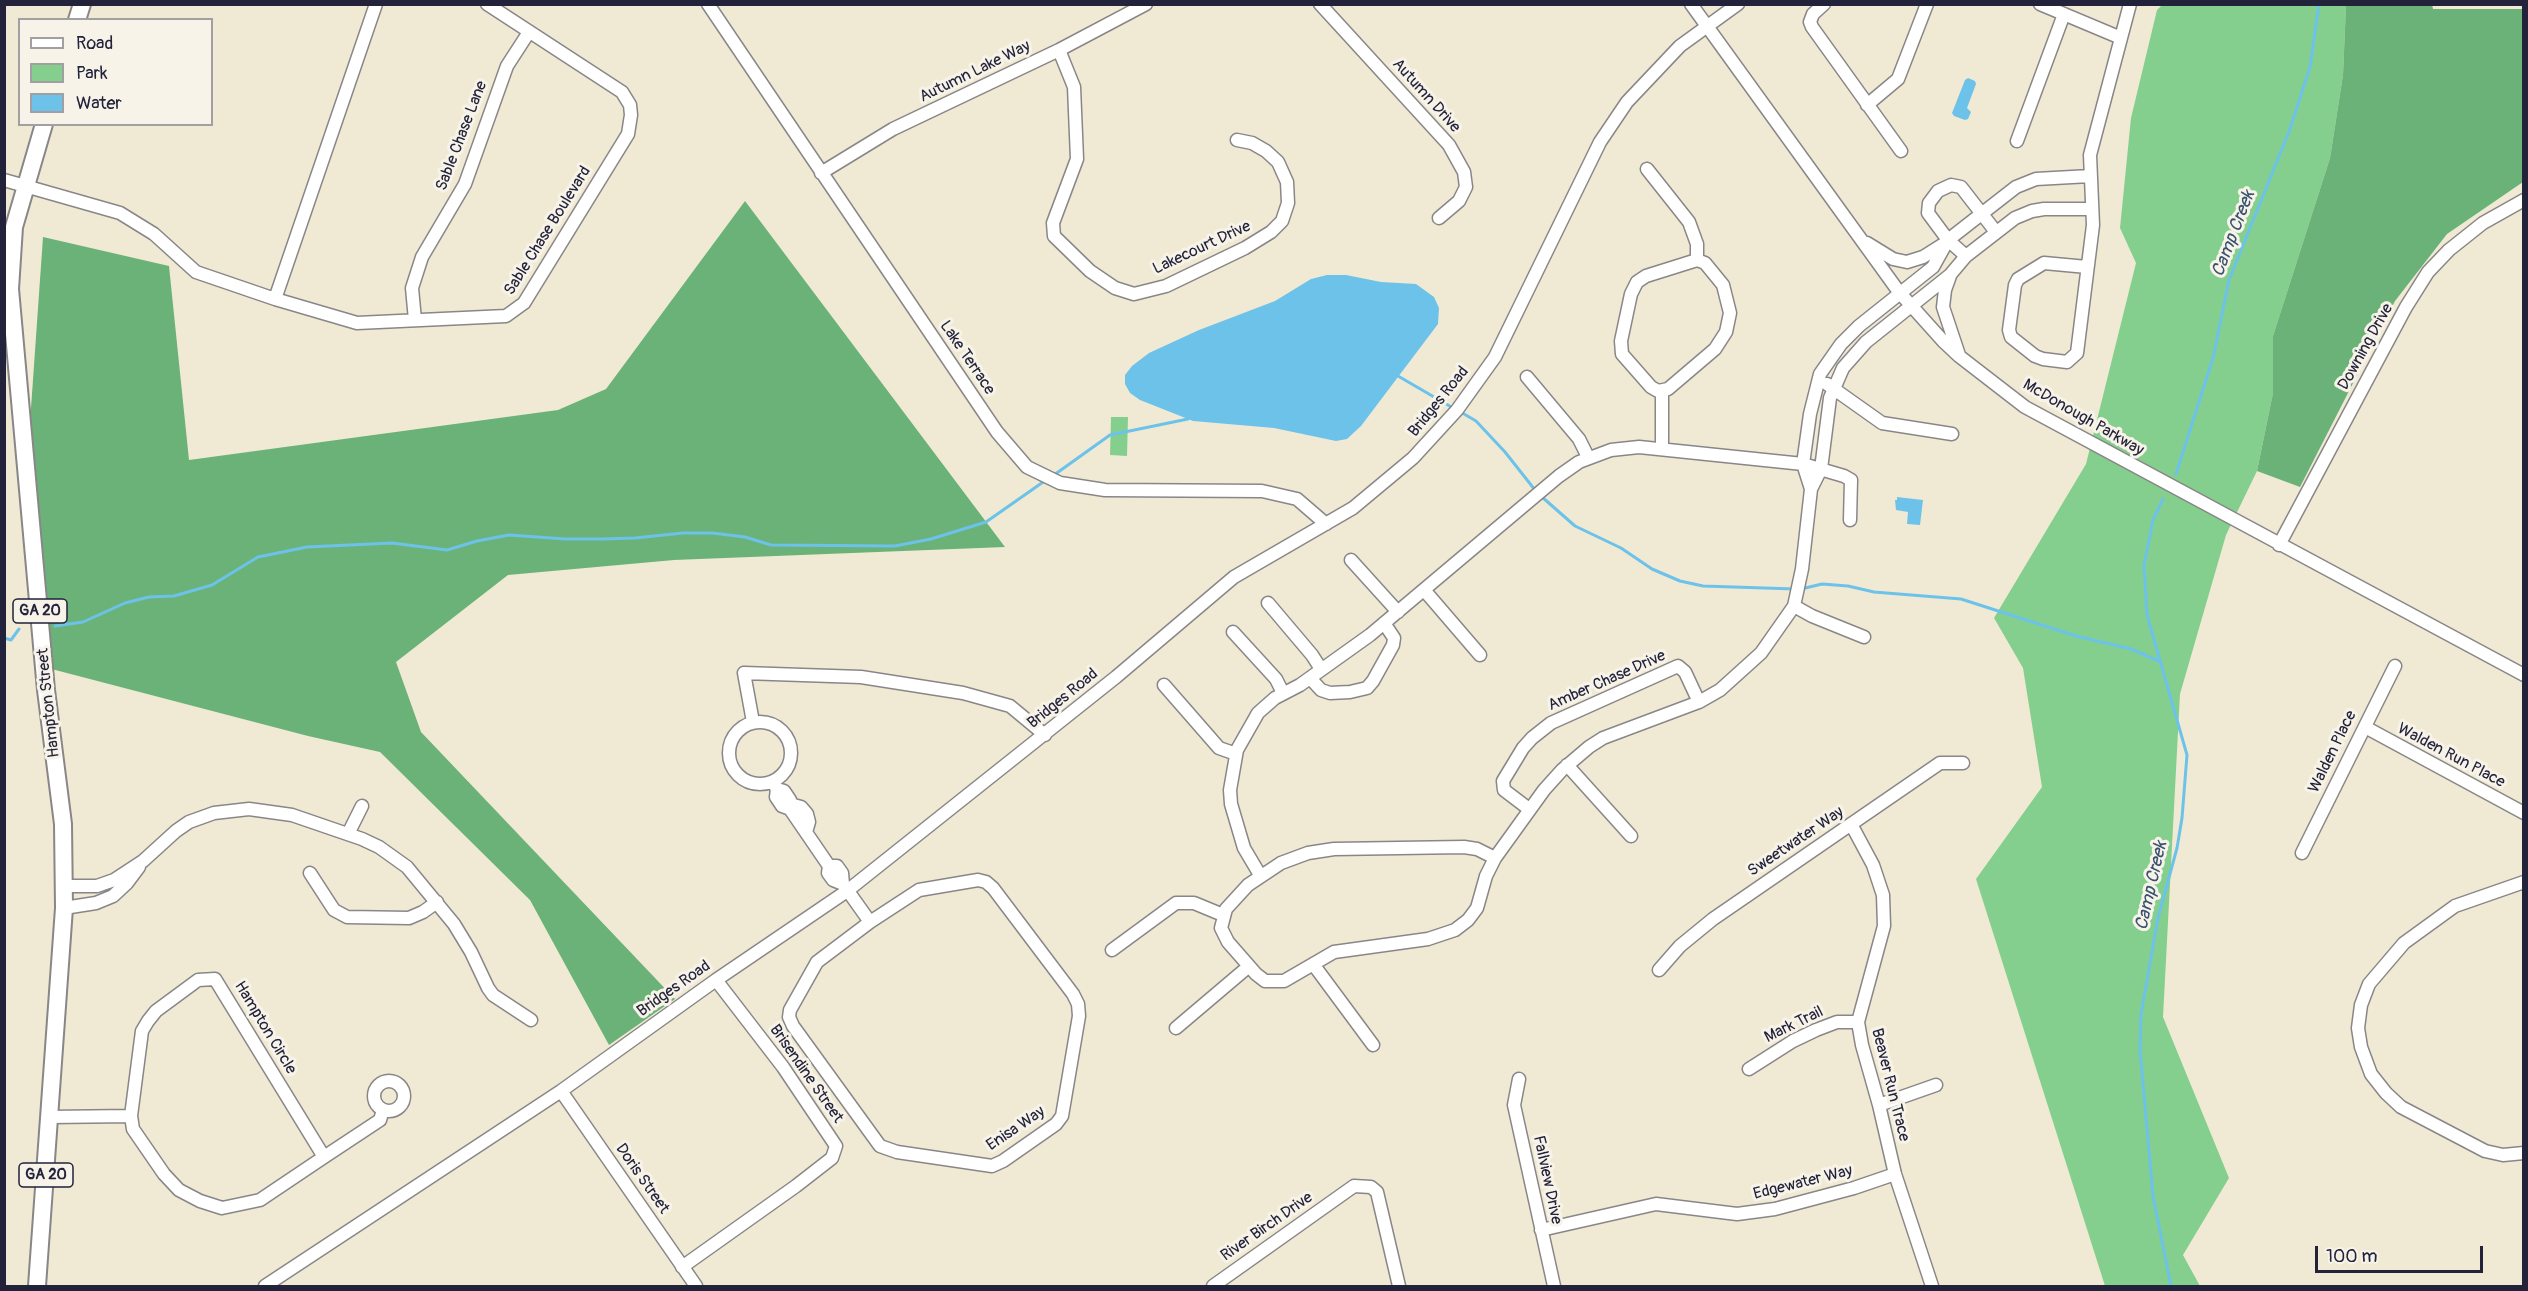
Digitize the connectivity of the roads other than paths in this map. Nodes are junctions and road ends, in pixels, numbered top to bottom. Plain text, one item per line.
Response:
1 (376, 4) edge
2 (487, 4) edge
3 (708, 4) edge
4 (1146, 4) edge
5 (1320, 4) edge
6 (1691, 4) edge
7 (1738, 4) edge
8 (1824, 4) edge
9 (1927, 4) edge
10 (2040, 4) edge
11 (2130, 4) edge
12 (2058, 9) edge
13 (1707, 27) junction
14 (529, 32) junction
15 (2121, 38) junction
16 (1059, 50) junction
17 (1867, 105) junction
18 (43, 126) edge
19 (1237, 140) dead end
20 (2017, 141) dead end
21 (1901, 151) dead end
22 (1647, 169) dead end
23 (821, 173) junction
24 (2090, 176) junction
25 (4, 180) edge
26 (25, 185) junction
27 (2523, 200) edge
28 (2092, 209) junction
29 (1983, 213) junction
30 (1439, 218) dead end
31 (1996, 232) junction
32 (1948, 240) junction
33 (1862, 241) junction
34 (1966, 256) junction
35 (1697, 260) junction
36 (2087, 267) junction
37 (1950, 275) junction
38 (1899, 292) junction
39 (275, 299) junction
40 (1911, 306) junction
41 (415, 320) junction
42 (1959, 356) junction
43 (1527, 377) dead end
44 (1818, 380) junction
45 (1833, 387) junction
46 (1662, 392) junction
47 (1952, 434) dead end
48 (1662, 448) junction
49 (1588, 457) junction
50 (1803, 464) junction
51 (1821, 469) junction
52 (1811, 489) junction
53 (1850, 520) dead end
54 (1326, 524) junction
55 (2279, 544) junction
56 (1351, 560) dead end
57 (1425, 591) junction
58 (1268, 603) dead end
59 (1794, 606) junction
60 (1398, 612) junction
61 (1384, 623) junction
62 (1233, 632) dead end
63 (1864, 637) dead end
64 (1480, 655) dead end
65 (2395, 666) dead end
66 (1321, 669) junction
67 (2523, 675) edge
68 (1310, 678) junction
69 (1164, 686) dead end
70 (1283, 693) junction
71 (1699, 702) junction
72 (753, 722) junction
73 (2365, 727) junction
74 (1045, 735) junction
75 (1236, 754) junction
76 (1963, 763) dead end
77 (1568, 765) junction
78 (775, 786) junction
79 (362, 806) dead end
80 (1529, 809) junction
81 (2523, 813) edge
82 (1851, 824) junction
83 (348, 834) junction
84 (1631, 836) dead end
85 (2302, 853) dead end
86 (1495, 858) junction
87 (143, 861) junction
88 (310, 873) dead end
89 (1260, 875) junction
90 (2523, 882) edge
91 (64, 886) junction
92 (845, 888) junction
93 (437, 902) junction
94 (64, 908) junction
95 (1223, 915) junction
96 (870, 922) junction
97 (1112, 950) dead end
98 (1313, 964) junction
99 (1248, 967) junction
100 (1659, 970) dead end
101 (716, 980) junction
102 (531, 1020) dead end
103 (1858, 1022) junction
104 (1176, 1028) dead end
105 (1373, 1045) dead end
106 (1749, 1070) dead end
107 (1519, 1079) dead end
108 (1936, 1085) dead end
109 (561, 1091) junction
110 (1879, 1105) junction
111 (383, 1110) dead end
112 (131, 1116) junction
113 (50, 1117) junction
114 (2523, 1153) edge
115 (324, 1157) junction
116 (1895, 1174) junction
117 (1541, 1230) junction
118 (682, 1267) junction
119 (37, 1287) edge
120 (265, 1287) edge
121 (696, 1287) edge
122 (1213, 1287) edge
123 (1399, 1287) edge
124 (1554, 1287) edge
125 (1932, 1287) edge

1 - 39 street
2 - 14 street, Sable Chase Boulevard
3 - 23 street, Lake Terrace
4 - 16 street, Autumn Lake Way
5 - 30 street, Autumn Drive
6 - 13 street, McDonough Parkway
7 - 13 street, Bridges Road
8 - 17 street
9 - 17 street
10 - 12 street
11 - 15 street
12 - 15 street
12 - 20 street
13 - 33 street, McDonough Parkway
13 - 54 street, Bridges Road
14 - 41 street, Sable Chase Lane
14 - 41 street, Sable Chase Boulevard
15 - 24 street
16 - 19 street, Lakecourt Drive
16 - 23 street, Autumn Lake Way
17 - 21 street
18 - 26 main road, Hampton Street / GA 20
22 - 35 street
23 - 54 street, Lake Terrace
24 - 28 street
24 - 29 street
25 - 26 street, Sable Chase Boulevard
26 - 39 street, Sable Chase Boulevard
26 - 91 main road, Hampton Street / GA 20
27 - 55 street, Downing Drive
28 - 31 street
28 - 36 street
29 - 31 street
29 - 32 street
29 - 32 street
31 - 34 street
32 - 33 street
32 - 34 street
32 - 38 street
33 - 38 street, McDonough Parkway
34 - 37 street
35 - 46 street
35 - 46 street
36 - 36 street
37 - 40 street
37 - 42 street
38 - 40 street, McDonough Parkway
38 - 44 street
39 - 41 street, Sable Chase Boulevard
40 - 42 street, McDonough Parkway
40 - 45 street
42 - 55 street, McDonough Parkway
43 - 49 street
44 - 45 street
44 - 50 street
45 - 47 street
45 - 51 street
46 - 48 street
48 - 49 street
48 - 50 street
49 - 57 street
50 - 51 street
50 - 52 street
51 - 52 street
51 - 53 street
52 - 59 street
54 - 74 street, Bridges Road
55 - 67 street, McDonough Parkway
56 - 60 street
57 - 60 street
57 - 64 street
58 - 66 street
59 - 63 street
59 - 71 street
60 - 61 street
61 - 66 street
61 - 68 street
62 - 70 street
65 - 73 street, Walden Place
66 - 68 street
68 - 70 street
69 - 75 street
70 - 75 street
71 - 77 street
71 - 80 street, Amber Chase Drive
72 - 74 street
72 - 78 street
72 - 78 street
73 - 81 street, Walden Run Place
73 - 85 street, Walden Place
74 - 92 street, Bridges Road
75 - 89 street
76 - 82 street, Sweetwater Way
77 - 80 street
77 - 84 street
78 - 92 street
79 - 83 street
80 - 86 street
82 - 100 street, Sweetwater Way
82 - 103 street, Beaver Run Trace
83 - 87 street
83 - 93 street
86 - 89 street
86 - 98 street
87 - 91 street
87 - 94 street
88 - 93 street
89 - 95 street
90 - 114 street
91 - 94 main road, Hampton Street / GA 20
92 - 96 street
92 - 101 street, Bridges Road
93 - 102 street
94 - 113 main road, Hampton Street / GA 20
95 - 97 street
95 - 99 street
96 - 96 street, Enisa Way
98 - 99 street
98 - 105 street
99 - 104 street
101 - 109 street, Bridges Road
101 - 118 street, Brisendine Street
103 - 106 street, Mark Trail
103 - 110 street, Beaver Run Trace
107 - 117 street, Fallview Drive
108 - 110 street
109 - 118 street, Doris Street
109 - 120 street, Bridges Road
110 - 116 street, Beaver Run Trace
111 - 115 street, Hampton Circle
112 - 113 street
112 - 115 street, Hampton Circle
112 - 115 street, Hampton Circle
113 - 119 main road, Hampton Street / GA 20
116 - 117 street, Edgewater Way
116 - 125 street, Beaver Run Trace
117 - 124 street, Fallview Drive
118 - 121 street, Doris Street
122 - 123 street, River Birch Drive

